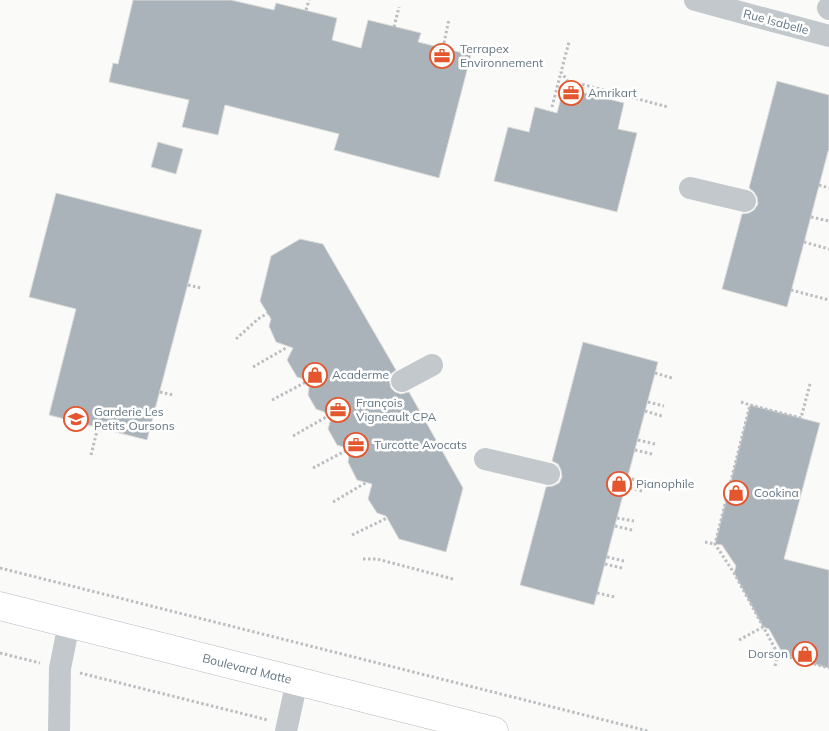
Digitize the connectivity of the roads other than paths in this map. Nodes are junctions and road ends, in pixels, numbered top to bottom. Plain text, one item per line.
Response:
1 (695, 0) edge
2 (829, 36) edge
3 (690, 188) dead end
4 (745, 201) dead end
5 (432, 365) dead end
6 (402, 381) dead end
7 (485, 459) dead end
8 (549, 474) dead end
9 (0, 606) edge
10 (69, 624) junction
11 (297, 682) junction
12 (280, 726) edge
13 (486, 730) edge
14 (59, 731) edge

1 - 2 street, Rue Isabelle
3 - 4 street
5 - 6 street
7 - 8 street
9 - 10 main road, Boulevard Matte
10 - 11 main road, Boulevard Matte
10 - 14 street
11 - 12 street
11 - 13 main road, Boulevard Matte

